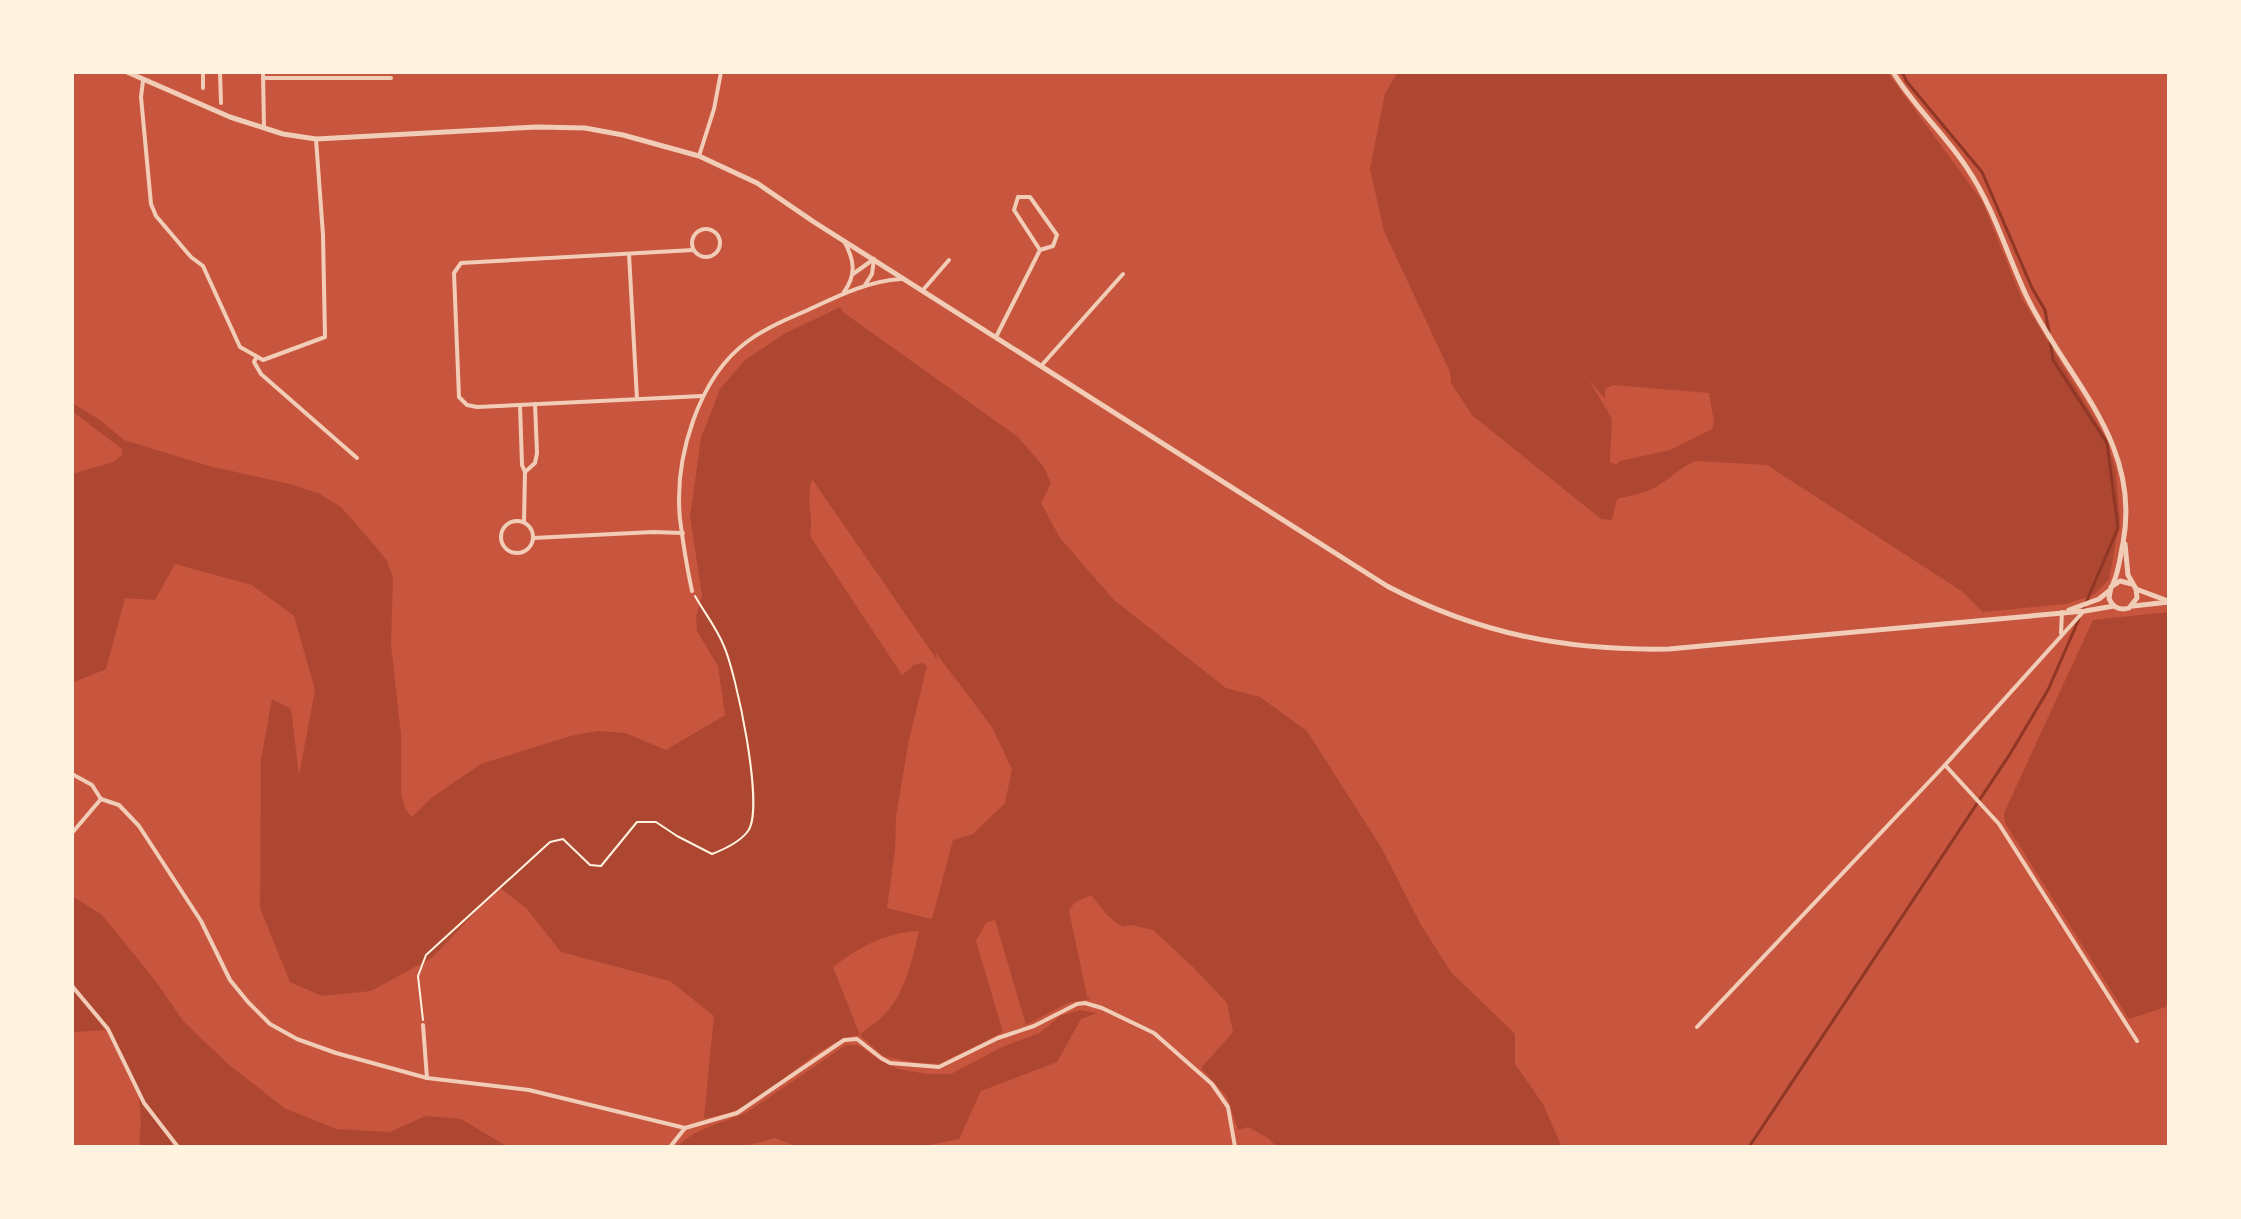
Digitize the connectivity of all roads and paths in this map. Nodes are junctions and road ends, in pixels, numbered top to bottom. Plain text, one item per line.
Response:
1 (127, 72) edge
2 (203, 72) edge
3 (220, 72) edge
4 (721, 72) edge
5 (1893, 72) edge
6 (263, 75) edge
7 (391, 78) dead end
8 (143, 81) junction
9 (203, 88) dead end
10 (221, 103) dead end
11 (264, 128) junction
12 (316, 139) junction
13 (699, 156) junction
14 (842, 238) junction
15 (693, 250) junction
16 (1040, 250) junction
17 (629, 254) junction
18 (874, 259) junction
19 (949, 260) dead end
20 (853, 274) junction
21 (1123, 274) dead end
22 (903, 279) junction
23 (865, 285) junction
24 (923, 290) junction
25 (843, 294) junction
26 (996, 337) junction
27 (256, 358) junction
28 (1041, 366) junction
29 (702, 396) junction
30 (637, 399) junction
31 (535, 404) junction
32 (520, 405) junction
33 (357, 458) dead end
34 (525, 472) junction
35 (524, 522) junction
36 (683, 533) junction
37 (2124, 535) junction
38 (533, 538) junction
39 (2134, 586) junction
40 (2111, 588) junction
41 (692, 591) joint
42 (2169, 601) edge
43 (2114, 606) junction
44 (2132, 606) junction
45 (2065, 611) junction
46 (2083, 611) junction
47 (2061, 633) junction
48 (1945, 765) junction
49 (72, 774) edge
50 (101, 799) junction
51 (72, 833) edge
52 (72, 986) edge
53 (423, 1025) joint
54 (1697, 1027) dead end
55 (2137, 1041) dead end
56 (427, 1078) junction
57 (685, 1128) junction
58 (178, 1147) edge
59 (670, 1147) edge
60 (1235, 1147) edge

1 - 8 street
2 - 9 street
3 - 10 street
4 - 13 street
5 - 37 street
6 - 7 street
6 - 11 street
8 - 11 street
8 - 27 street
11 - 12 street
12 - 13 street
12 - 27 street
13 - 14 street
14 - 18 street
14 - 20 street
15 - 15 street
15 - 17 street
16 - 16 street
16 - 26 street
17 - 30 street
17 - 32 street
18 - 20 street
18 - 22 street
18 - 23 street
19 - 24 street
20 - 25 street
21 - 28 street
22 - 23 street
22 - 24 street
23 - 25 street
24 - 26 street
25 - 29 street
26 - 28 street
27 - 33 street
28 - 45 street
29 - 30 street
29 - 36 street
30 - 31 street
31 - 32 street
31 - 34 street
32 - 34 street
34 - 35 street
35 - 38 street
35 - 38 street
36 - 38 street
36 - 41 street
37 - 39 street
37 - 40 street
39 - 40 street
39 - 42 street
39 - 44 street
40 - 43 street
40 - 45 street
41 - 53 path
42 - 44 street
43 - 44 street
43 - 46 street
45 - 46 street
45 - 47 street
46 - 47 street
47 - 48 street
48 - 54 street
48 - 55 street
49 - 50 street
50 - 51 street
50 - 56 street
52 - 58 street
53 - 56 street
56 - 57 street
57 - 59 street
57 - 60 street

